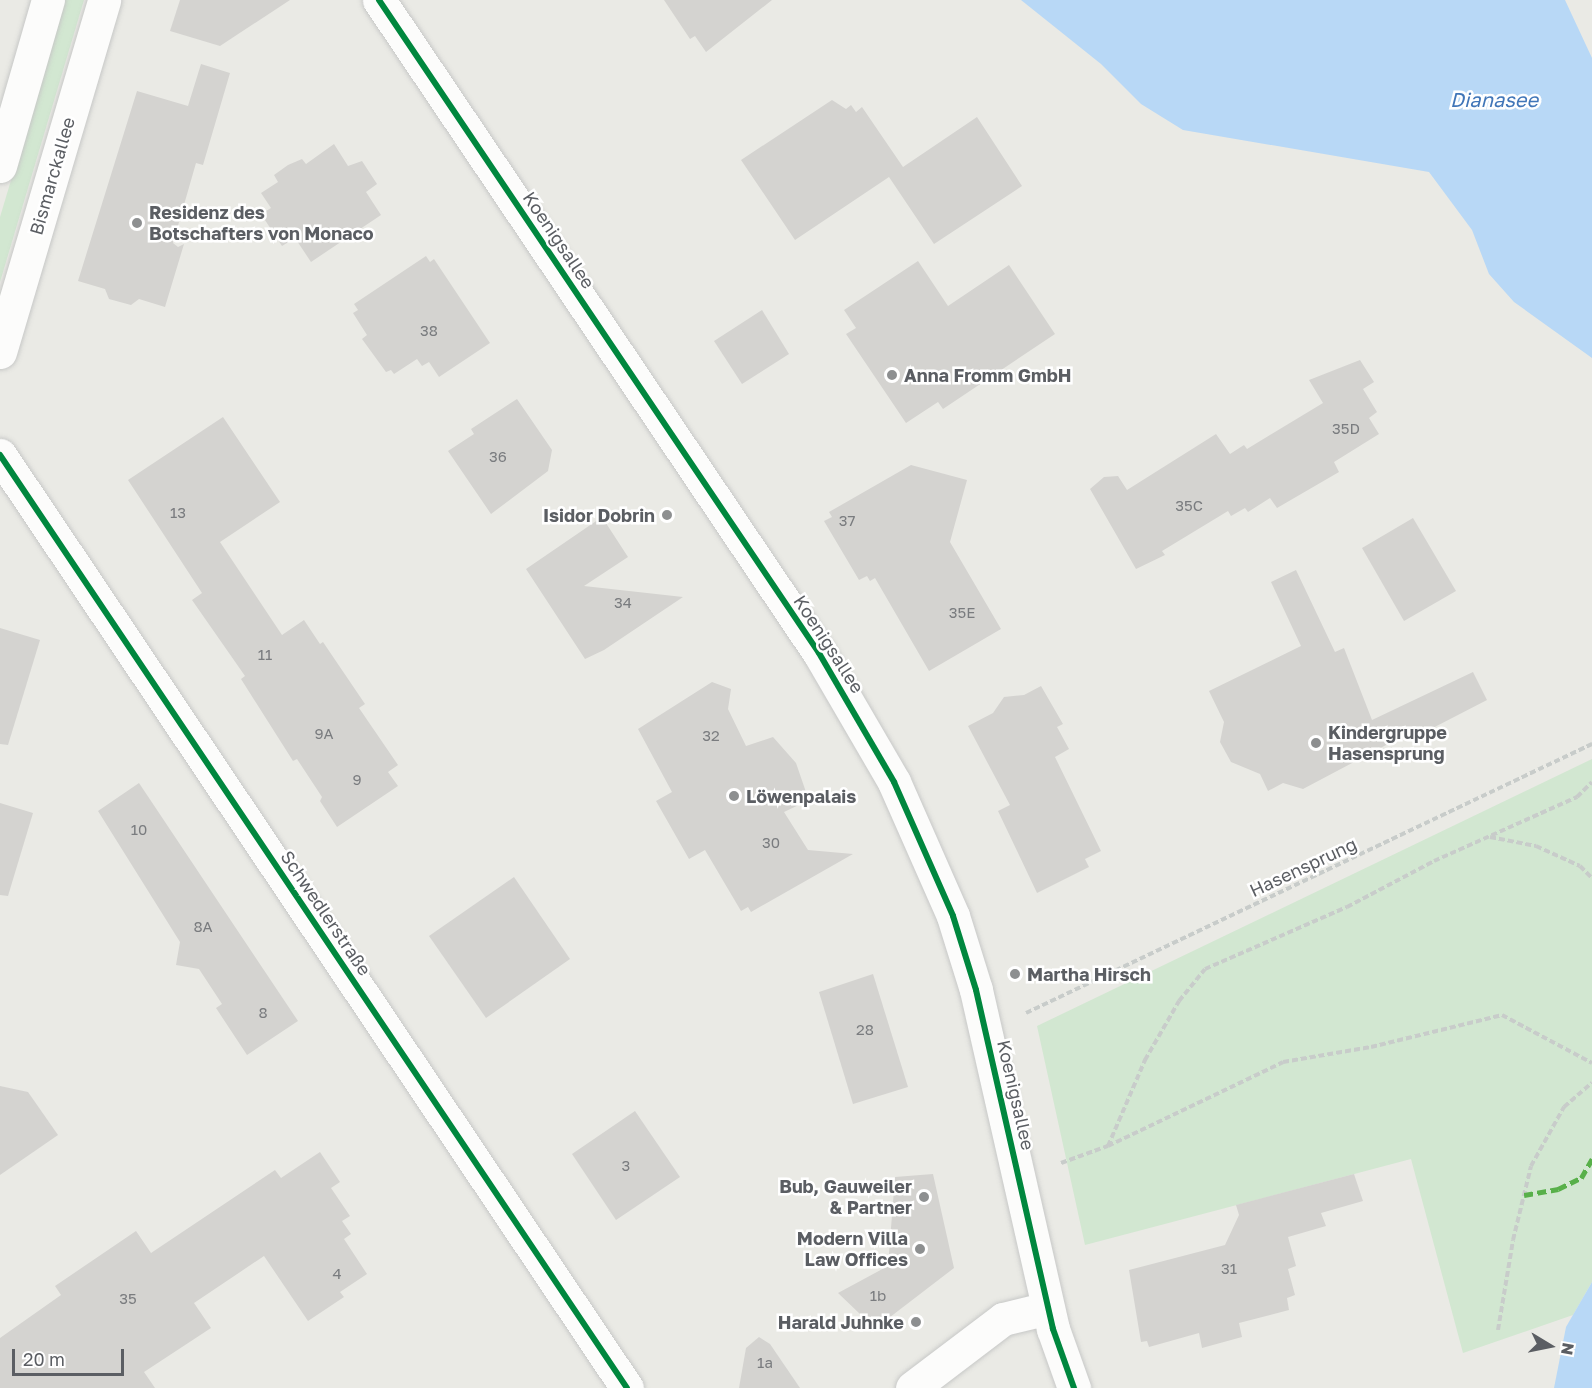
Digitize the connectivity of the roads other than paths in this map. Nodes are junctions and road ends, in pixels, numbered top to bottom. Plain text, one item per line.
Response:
1 (48, 0) edge
2 (104, 0) edge
3 (379, 0) edge
4 (0, 166) edge
5 (0, 352) edge
6 (0, 455) edge
7 (1048, 1308) junction
8 (627, 1388) edge
9 (912, 1388) edge
10 (1074, 1388) edge

1 - 4 street
2 - 5 street, Bismarckallee
3 - 7 street, Koenigsallee
6 - 8 street, Schwedlerstraße
7 - 9 street
7 - 10 street, Koenigsallee

